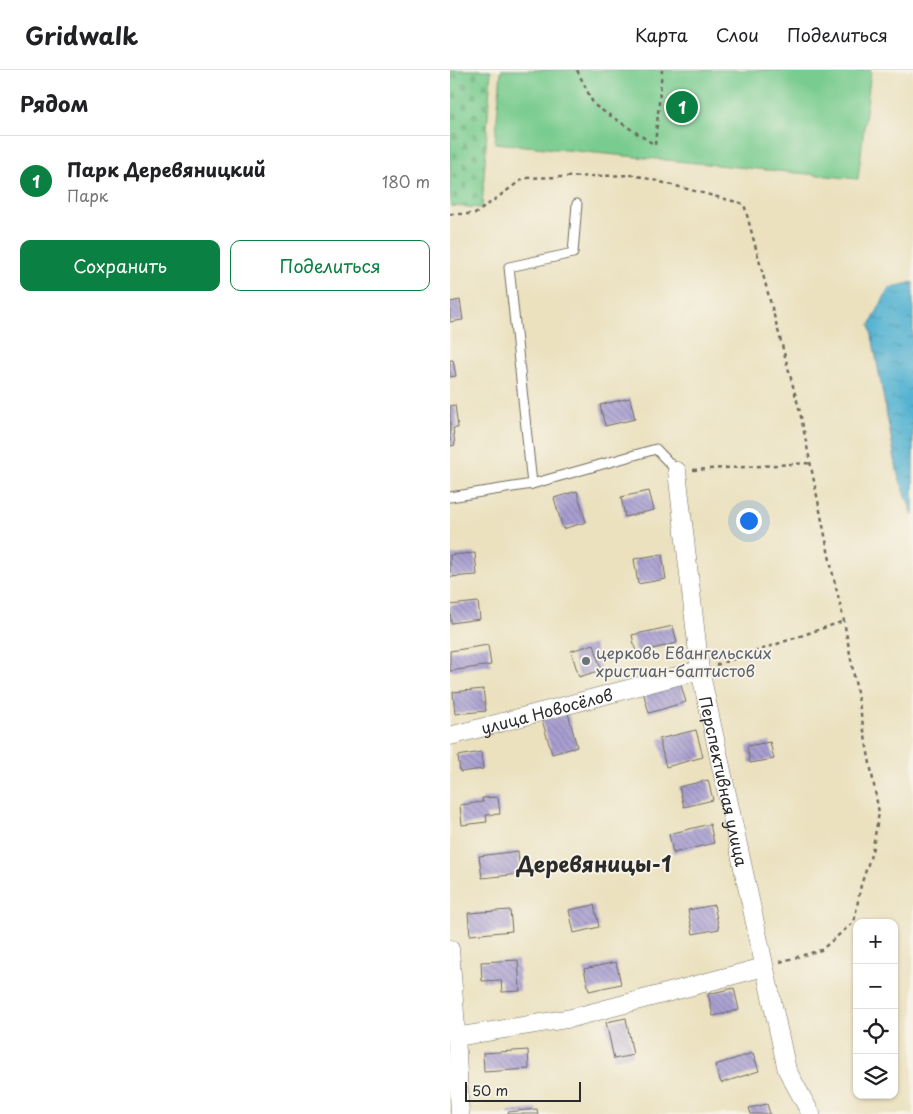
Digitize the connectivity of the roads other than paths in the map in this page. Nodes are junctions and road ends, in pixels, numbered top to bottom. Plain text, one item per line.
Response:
1 (577, 204) dead end
2 (677, 471) joint
3 (532, 484) junction
4 (450, 496) edge
5 (700, 670) junction
6 (450, 736) edge
7 (450, 950) edge
8 (764, 967) junction
9 (453, 1014) edge
10 (456, 1038) junction
11 (460, 1114) edge
12 (811, 1114) edge

1 - 3 lane
2 - 3 lane
2 - 5 street, Перспективная улица
3 - 4 lane
5 - 6 street, улица Новосёлов
5 - 8 street, Перспективная улица
7 - 9 street
8 - 10 street
8 - 12 street, Перспективная улица
9 - 10 street
10 - 11 street

